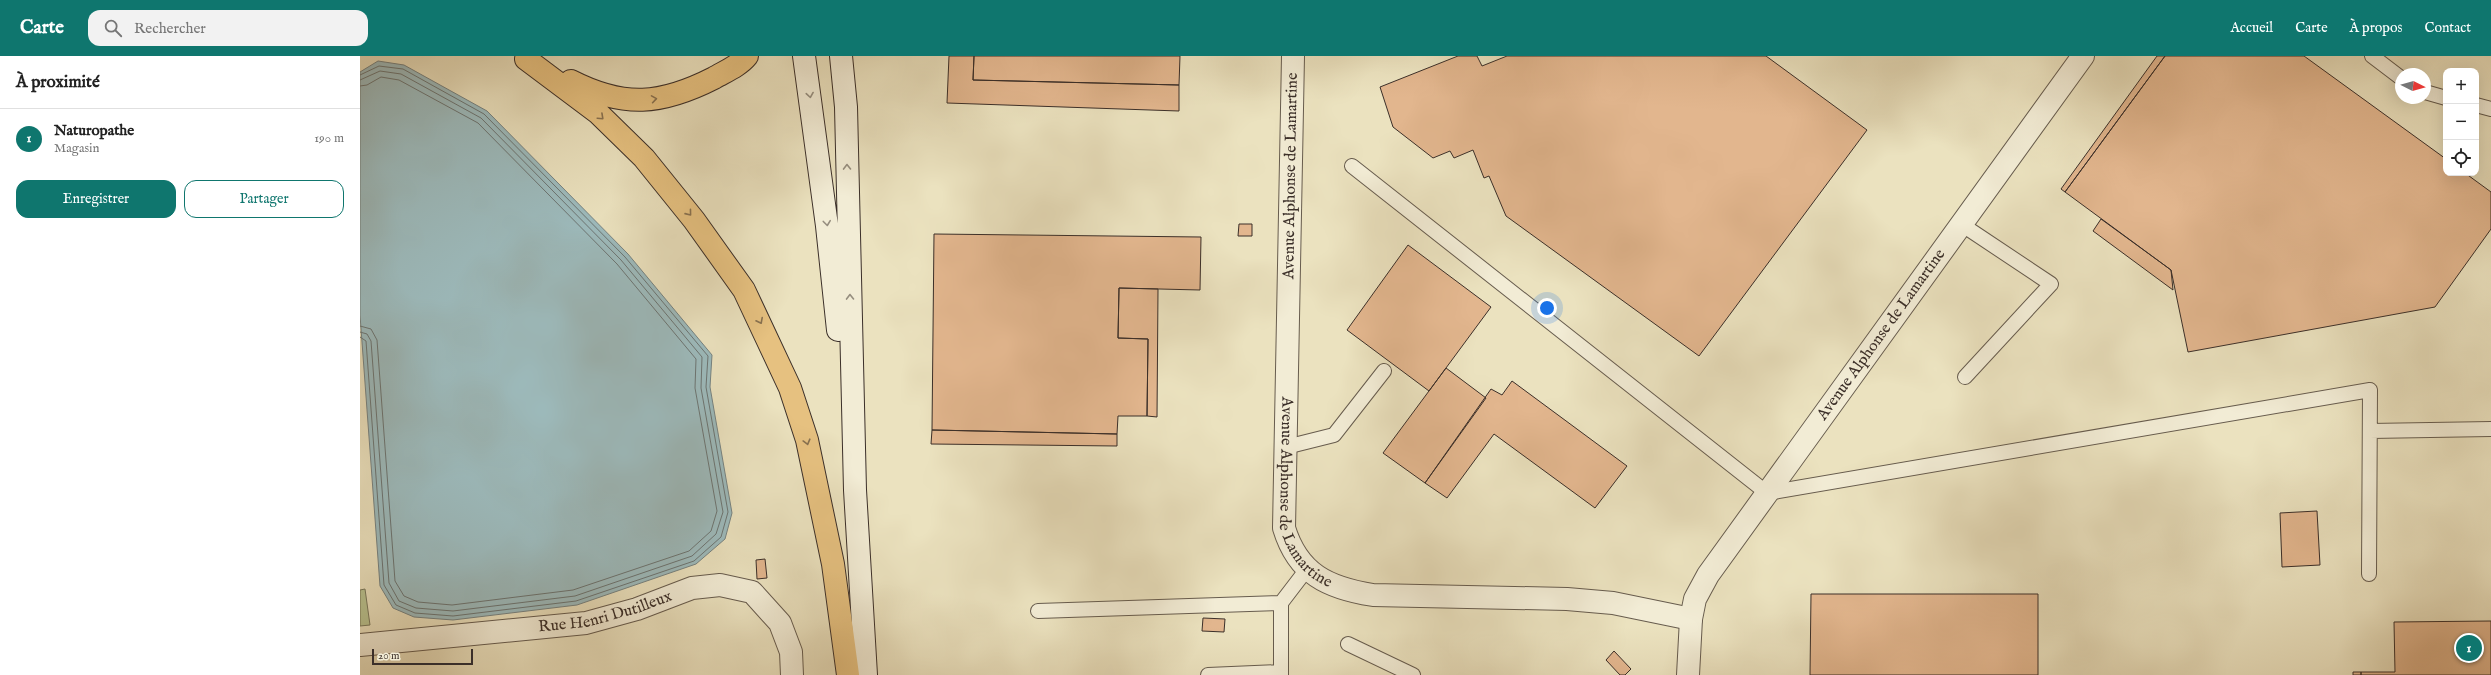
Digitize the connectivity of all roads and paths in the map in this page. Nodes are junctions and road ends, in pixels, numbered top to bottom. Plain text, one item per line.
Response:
1 (747, 56) edge
2 (804, 56) edge
3 (841, 56) edge
4 (850, 56) edge
5 (1293, 56) edge
6 (2082, 56) edge
7 (2372, 56) edge
8 (523, 58) edge
9 (2395, 73) edge
10 (2431, 94) edge
11 (2443, 97) edge
12 (2479, 106) edge
13 (846, 107) junction
14 (2491, 109) edge
15 (1352, 166) dead end
16 (1961, 224) junction
17 (1384, 371) dead end
18 (1965, 377) dead end
19 (2491, 429) edge
20 (2370, 432) junction
21 (1286, 447) junction
22 (855, 490) junction
23 (1767, 493) junction
24 (1307, 569) junction
25 (2369, 574) dead end
26 (1281, 603) junction
27 (1038, 611) dead end
28 (1691, 619) junction
29 (1348, 644) dead end
30 (360, 645) edge
31 (1281, 673) edge
32 (792, 675) edge
33 (848, 675) edge
34 (866, 675) edge
35 (1208, 675) edge
36 (1413, 675) edge
37 (1688, 675) edge

8 -> 1 highway
2 -> 22 street
3 - 13 street
4 - 13 street
5 - 21 street, Avenue Alphonse de Lamartine
6 - 16 street, Avenue Alphonse de Lamartine
7 - 9 lane
8 -> 33 highway
10 - 11 lane
12 - 14 lane
22 -> 13 street
15 - 23 lane
16 - 18 lane
16 - 23 street, Avenue Alphonse de Lamartine
17 - 21 lane
19 - 20 lane
20 - 23 lane
20 - 25 lane
21 - 24 street, Avenue Alphonse de Lamartine
22 - 34 street
23 - 28 street, Avenue Alphonse de Lamartine
24 - 26 lane
24 - 28 street, Avenue Alphonse de Lamartine
26 - 27 lane
26 - 31 lane
28 - 37 street, Avenue Alphonse de Lamartine
29 - 36 lane
30 - 32 street, Rue Henri Dutilleux
31 - 35 lane

